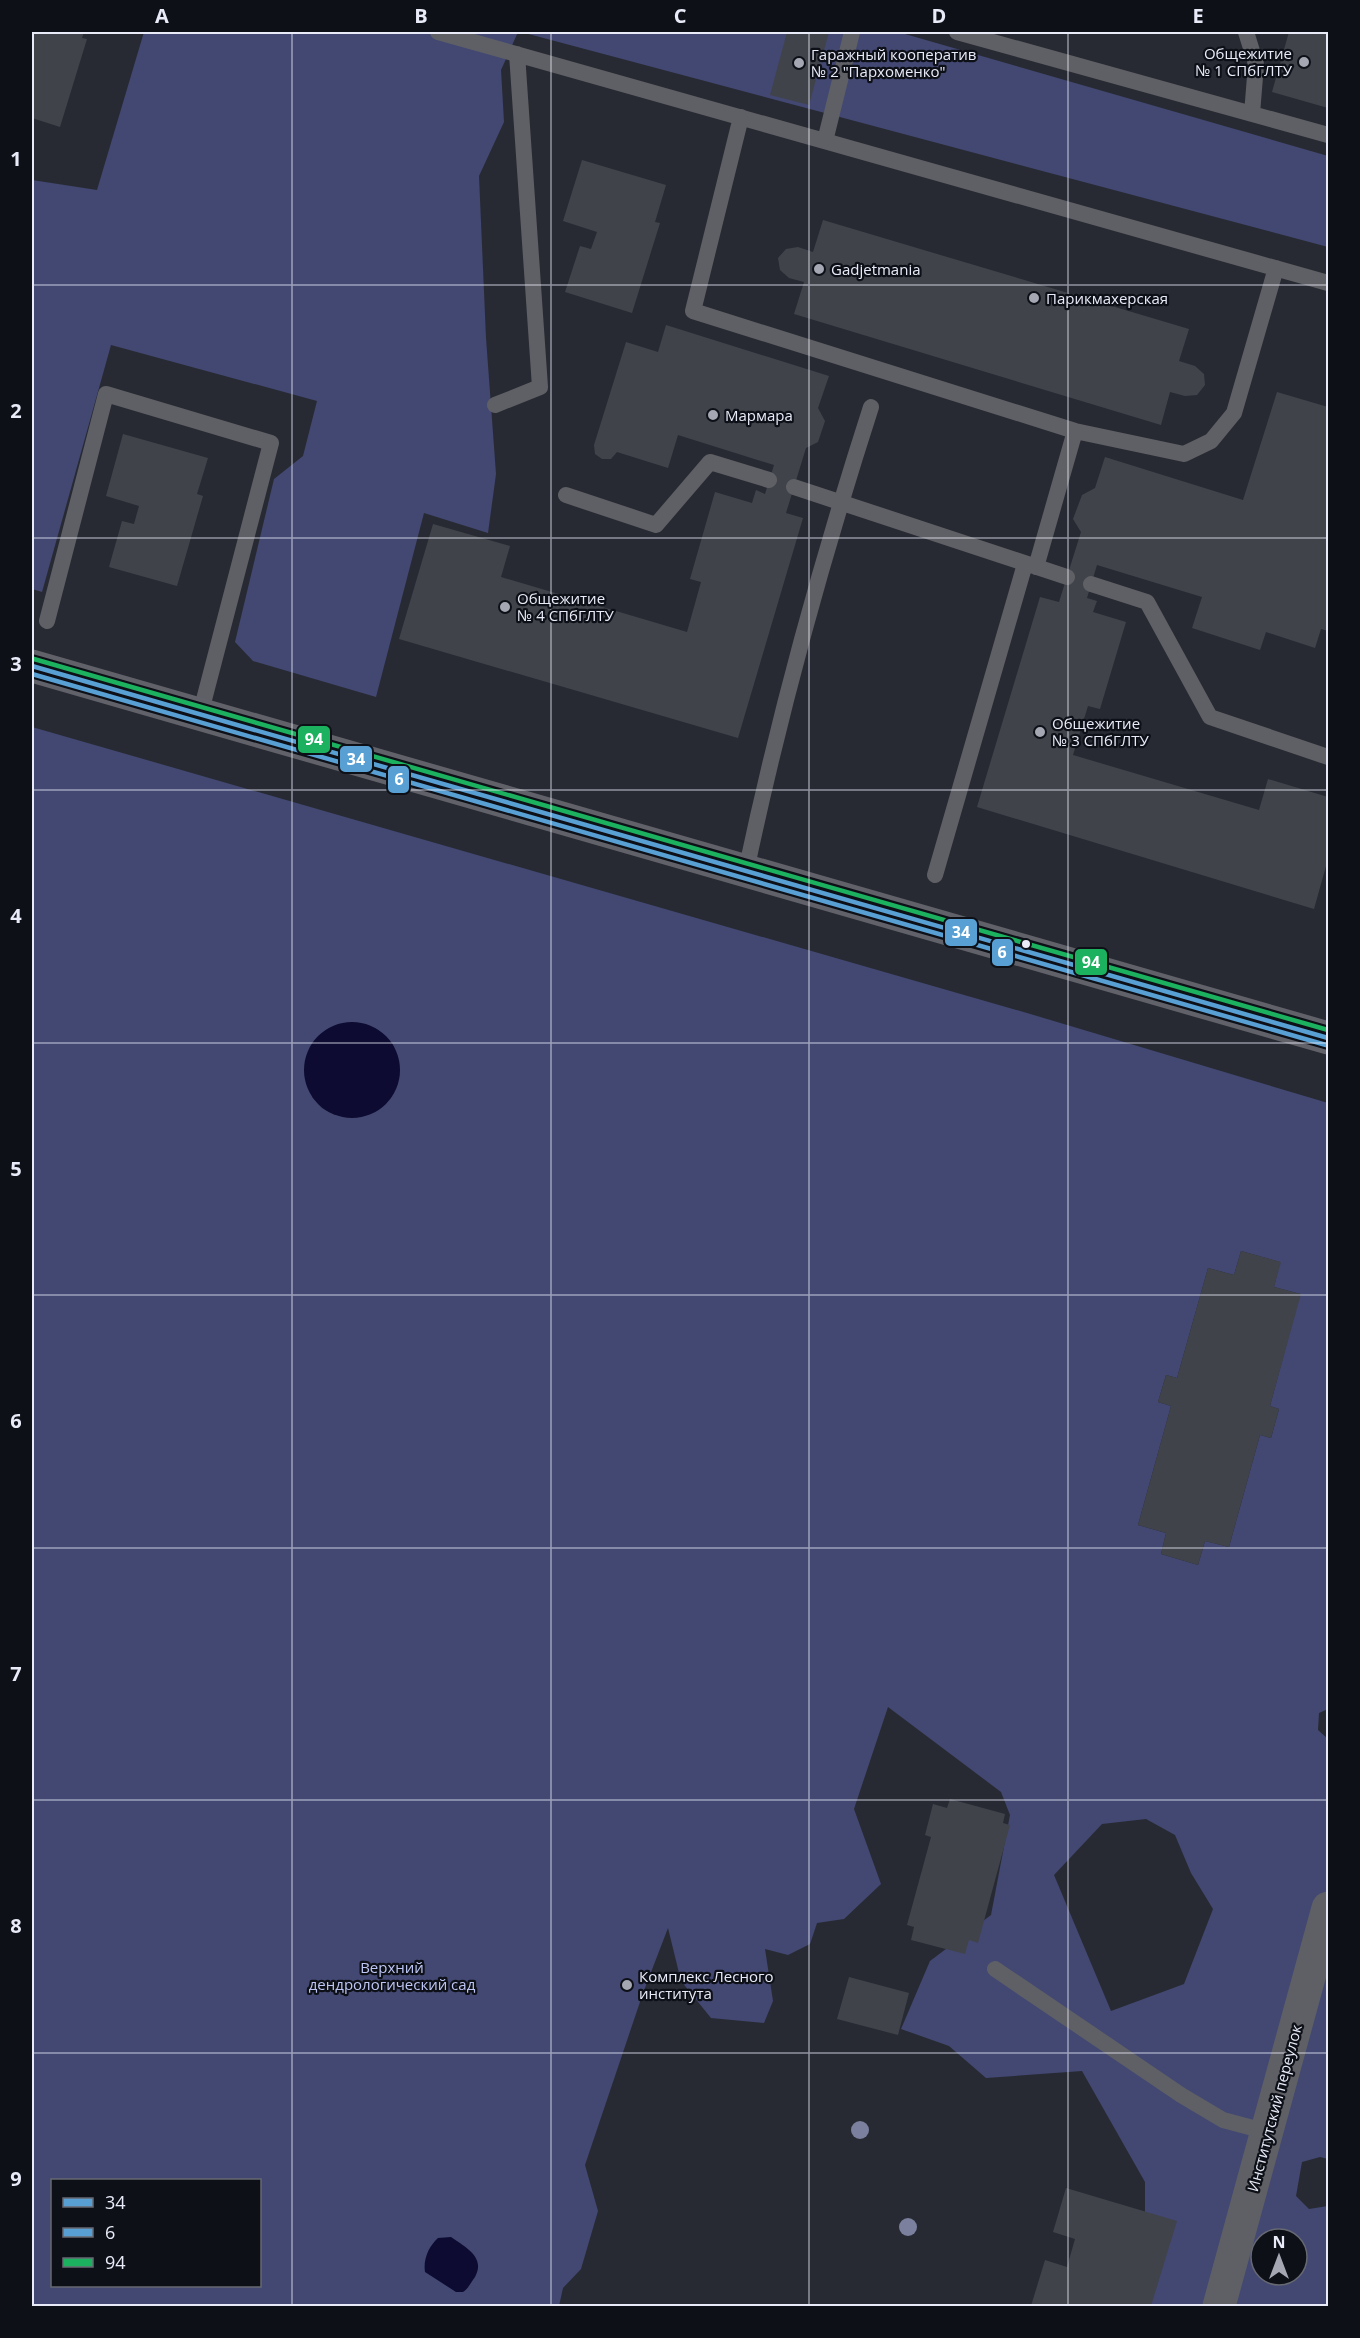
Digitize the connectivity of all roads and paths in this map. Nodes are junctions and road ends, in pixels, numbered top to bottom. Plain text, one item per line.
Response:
1 (438, 32) edge
2 (852, 32) edge
3 (957, 32) edge
4 (1246, 32) edge
5 (1003, 38) edge
6 (517, 54) junction
7 (1252, 114) junction
8 (741, 117) junction
9 (1329, 135) edge
10 (825, 141) junction
11 (1276, 268) junction
12 (1329, 283) edge
13 (495, 405) dead end
14 (871, 406) dead end
15 (1075, 431) junction
16 (769, 480) dead end
17 (794, 487) dead end
18 (566, 495) dead end
19 (842, 501) junction
20 (1031, 565) junction
21 (1067, 577) dead end
22 (1091, 584) dead end
23 (46, 621) dead end
24 (32, 666) edge
25 (200, 715) junction
26 (1329, 757) edge
27 (746, 871) junction
28 (935, 875) dead end
29 (1329, 1038) edge
30 (1327, 1923) edge
31 (995, 1969) dead end
32 (1268, 2132) junction
33 (1219, 2307) edge

1 - 6 lane
2 - 10 lane
3 - 5 lane
4 - 7 lane
5 - 7 lane
6 - 8 lane
6 - 13 lane
7 - 9 lane
8 - 10 lane
8 - 15 lane
10 - 11 lane
11 - 12 lane
11 - 15 lane
14 - 19 lane
15 - 20 lane
16 - 18 lane
17 - 19 lane
19 - 20 lane
19 - 27 lane
20 - 21 lane
20 - 28 lane
22 - 26 lane
23 - 25 lane
24 - 25 main road
25 - 27 main road
27 - 29 main road
30 - 32 street, Институтский переулок
31 - 32 lane
32 - 33 street, Институтский переулок

